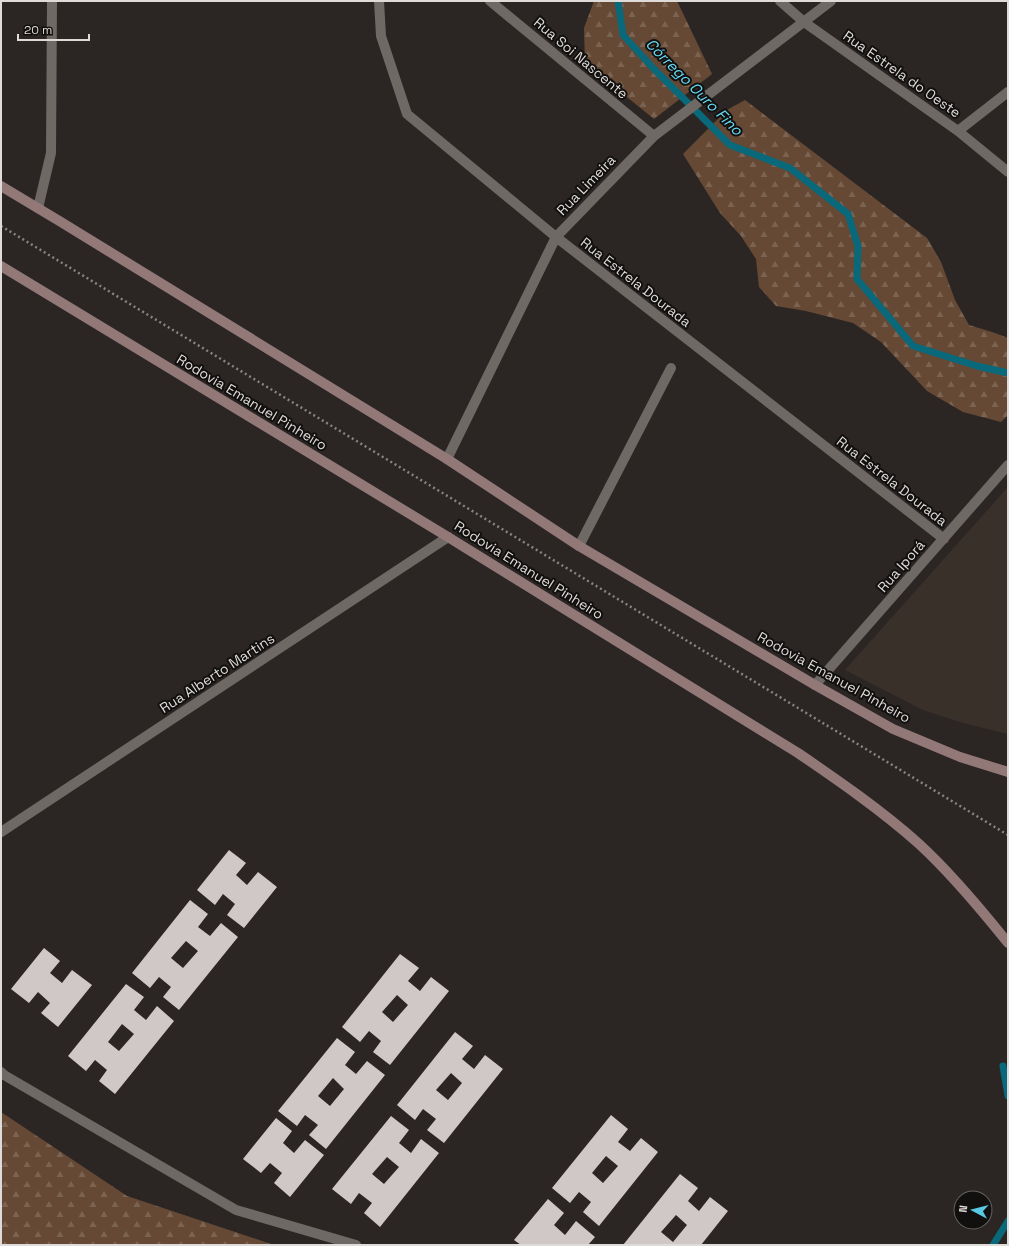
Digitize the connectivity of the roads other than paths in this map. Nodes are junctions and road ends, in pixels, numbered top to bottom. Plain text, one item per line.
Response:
1 (52, 1) edge
2 (379, 1) edge
3 (490, 1) edge
4 (780, 1) edge
5 (831, 1) edge
6 (804, 22) junction
7 (1008, 92) edge
8 (958, 130) junction
9 (654, 136) junction
10 (1008, 172) edge
11 (1, 186) edge
12 (38, 208) junction
13 (556, 237) junction
14 (1, 266) edge
15 (671, 368) dead end
16 (447, 459) junction
17 (1008, 465) edge
18 (448, 537) junction
19 (944, 539) junction
20 (579, 546) junction
21 (816, 685) junction
22 (1008, 772) edge
23 (1, 832) edge
24 (1008, 943) edge
25 (1, 1072) edge
26 (356, 1245) edge

1 - 12 street
2 - 13 street, Rua Estrela Dourada
3 - 9 street, Rua Soi Nascente
4 - 6 street, Rua Estrela do Oeste
5 - 6 street, Rua Limeira
6 - 8 street, Rua Estrela do Oeste
6 - 9 street, Rua Limeira
7 - 8 street
8 - 10 street, Rua Estrela do Oeste
9 - 13 street, Rua Limeira
11 - 12 main road, Rodovia Emanuel Pinheiro
12 - 16 main road, Rodovia Emanuel Pinheiro
13 - 16 street, Rua Limeira
13 - 19 street, Rua Estrela Dourada
14 - 18 main road, Rodovia Emanuel Pinheiro
15 - 20 street
16 - 20 main road, Rodovia Emanuel Pinheiro
17 - 19 street, Rua Iporá
18 - 23 street, Rua Alberto Martins
18 - 24 main road, Rodovia Emanuel Pinheiro
19 - 21 street, Rua Iporá
20 - 21 main road, Rodovia Emanuel Pinheiro
21 - 22 main road, Rodovia Emanuel Pinheiro
25 - 26 street

